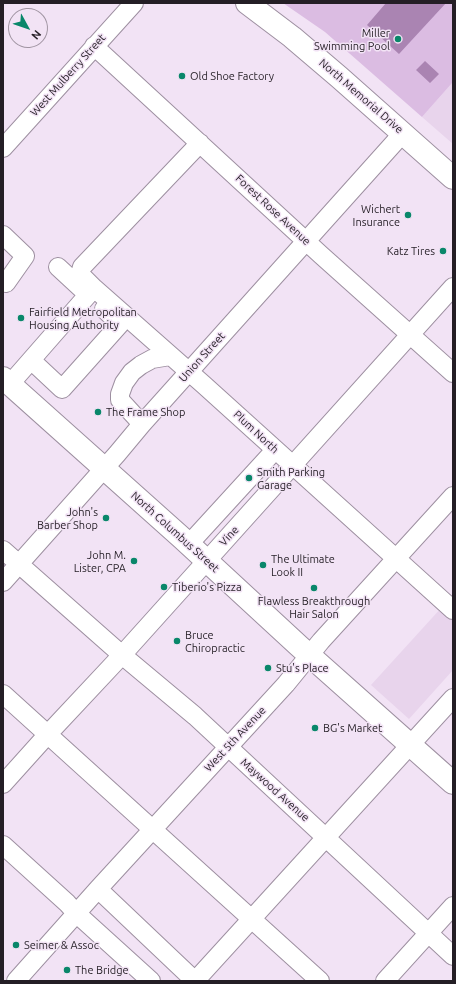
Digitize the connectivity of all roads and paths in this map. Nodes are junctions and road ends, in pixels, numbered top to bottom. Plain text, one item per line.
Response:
1 (134, 3) edge
2 (247, 3) edge
3 (94, 46) junction
4 (403, 133) junction
5 (200, 143) junction
6 (3, 148) edge
7 (453, 178) edge
8 (3, 235) edge
9 (306, 241) junction
10 (58, 267) dead end
11 (3, 281) edge
12 (453, 287) edge
13 (91, 291) junction
14 (409, 335) junction
15 (170, 356) junction
16 (31, 360) junction
17 (189, 372) junction
18 (453, 373) edge
19 (6, 381) edge
20 (142, 424) junction
21 (275, 450) junction
22 (294, 466) junction
23 (105, 468) junction
24 (453, 496) edge
25 (189, 544) junction
26 (3, 550) edge
27 (395, 558) junction
28 (207, 561) junction
29 (19, 564) junction
30 (3, 582) edge
31 (453, 610) edge
32 (122, 655) junction
33 (310, 655) junction
34 (3, 694) edge
35 (453, 698) edge
36 (48, 734) junction
37 (411, 745) junction
38 (228, 747) junction
39 (453, 783) edge
40 (3, 784) edge
41 (154, 829) junction
42 (327, 837) junction
43 (3, 845) edge
44 (98, 889) junction
45 (453, 906) edge
46 (76, 913) junction
47 (252, 919) junction
48 (429, 933) junction
49 (453, 956) edge
50 (16, 981) edge
51 (152, 981) edge
52 (195, 981) edge
53 (320, 981) edge
54 (385, 981) edge

1 - 3 street, West Mulberry Street
2 - 4 main road, North Memorial Drive
3 - 5 street, Forest Rose Avenue
3 - 6 street, West Mulberry Street
4 - 7 main road, North Memorial Drive
4 - 9 street, Union Street
5 - 9 street, Forest Rose Avenue
5 - 13 street
8 - 11 street
9 - 14 street, Forest Rose Avenue
9 - 17 street, Union Street
10 - 13 street
12 - 14 street, Vine
13 - 15 street, Plum North
13 - 16 street
13 - 16 street
14 - 18 street, Forest Rose Avenue
14 - 22 street, Vine
15 - 17 street, Plum North
15 - 20 street
16 - 19 street
17 - 20 street, Union Street
17 - 21 street, Plum North
19 - 23 main road, North Columbus Street
20 - 23 street, Union Street
21 - 22 street, Plum North
21 - 25 street
22 - 27 street, Plum North
22 - 28 street, Vine
23 - 25 main road, North Columbus Street
23 - 29 street, Union Street
24 - 27 street, West 5th Avenue
25 - 28 main road, North Columbus Street
26 - 29 street, Maywood Avenue
27 - 31 street, Plum North
27 - 33 street, West 5th Avenue
28 - 32 street, Vine
28 - 33 main road, North Columbus Street
29 - 30 street, Union Street
29 - 32 street, Maywood Avenue
32 - 36 street, Vine
32 - 38 street, Maywood Avenue
33 - 37 main road, North Columbus Street
33 - 38 street, West 5th Avenue
34 - 36 street
35 - 37 street
36 - 40 street, Vine
36 - 41 street
37 - 39 main road, North Columbus Street
37 - 42 street
38 - 41 street, West 5th Avenue
38 - 42 street, Maywood Avenue
41 - 44 street, West 5th Avenue
41 - 47 street
42 - 47 street
42 - 48 street, Maywood Avenue
43 - 46 street
44 - 46 street, West 5th Avenue
44 - 52 street
45 - 48 street
46 - 50 street, West 5th Avenue
46 - 51 street
47 - 52 street
47 - 53 street
48 - 49 street, Maywood Avenue
48 - 54 street

